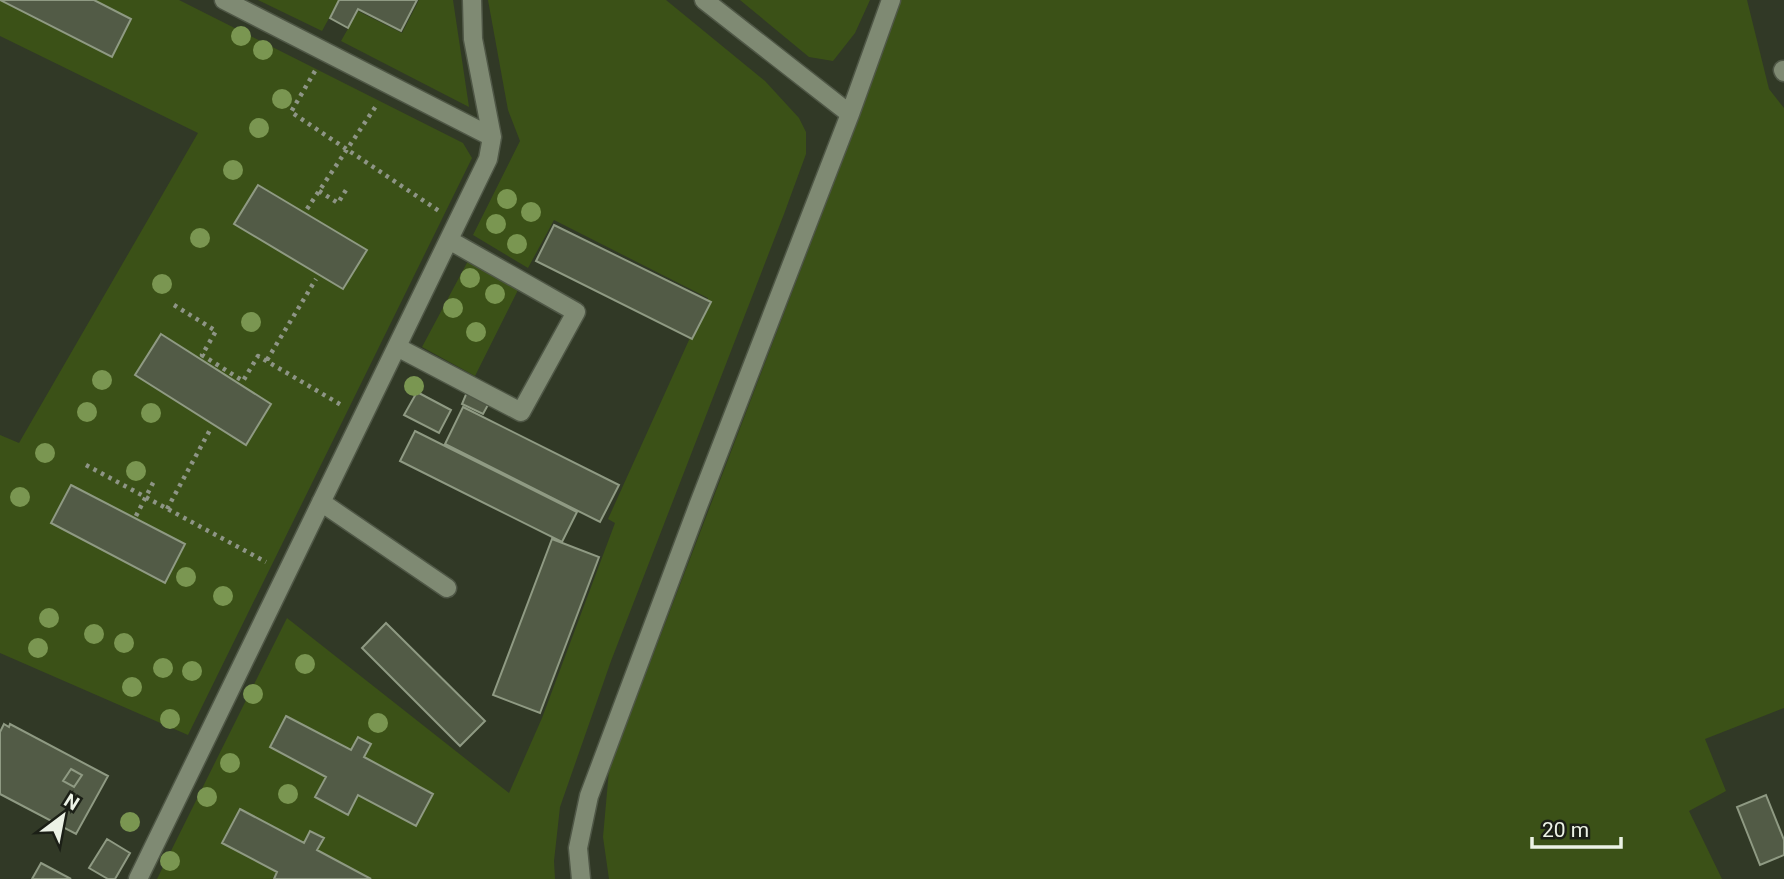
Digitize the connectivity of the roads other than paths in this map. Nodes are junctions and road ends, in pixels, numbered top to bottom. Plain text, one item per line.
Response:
1 (224, 0) edge
2 (472, 0) edge
3 (704, 0) edge
4 (891, 0) edge
5 (850, 114) junction
6 (492, 137) junction
7 (450, 240) junction
8 (397, 347) junction
9 (321, 502) junction
10 (447, 588) dead end
11 (138, 879) edge
12 (581, 879) edge

1 - 6 lane
2 - 6 lane
3 - 5 lane
4 - 5 lane
5 - 12 lane
6 - 7 lane
7 - 8 lane
7 - 8 lane
8 - 9 lane
9 - 10 lane
9 - 11 lane

